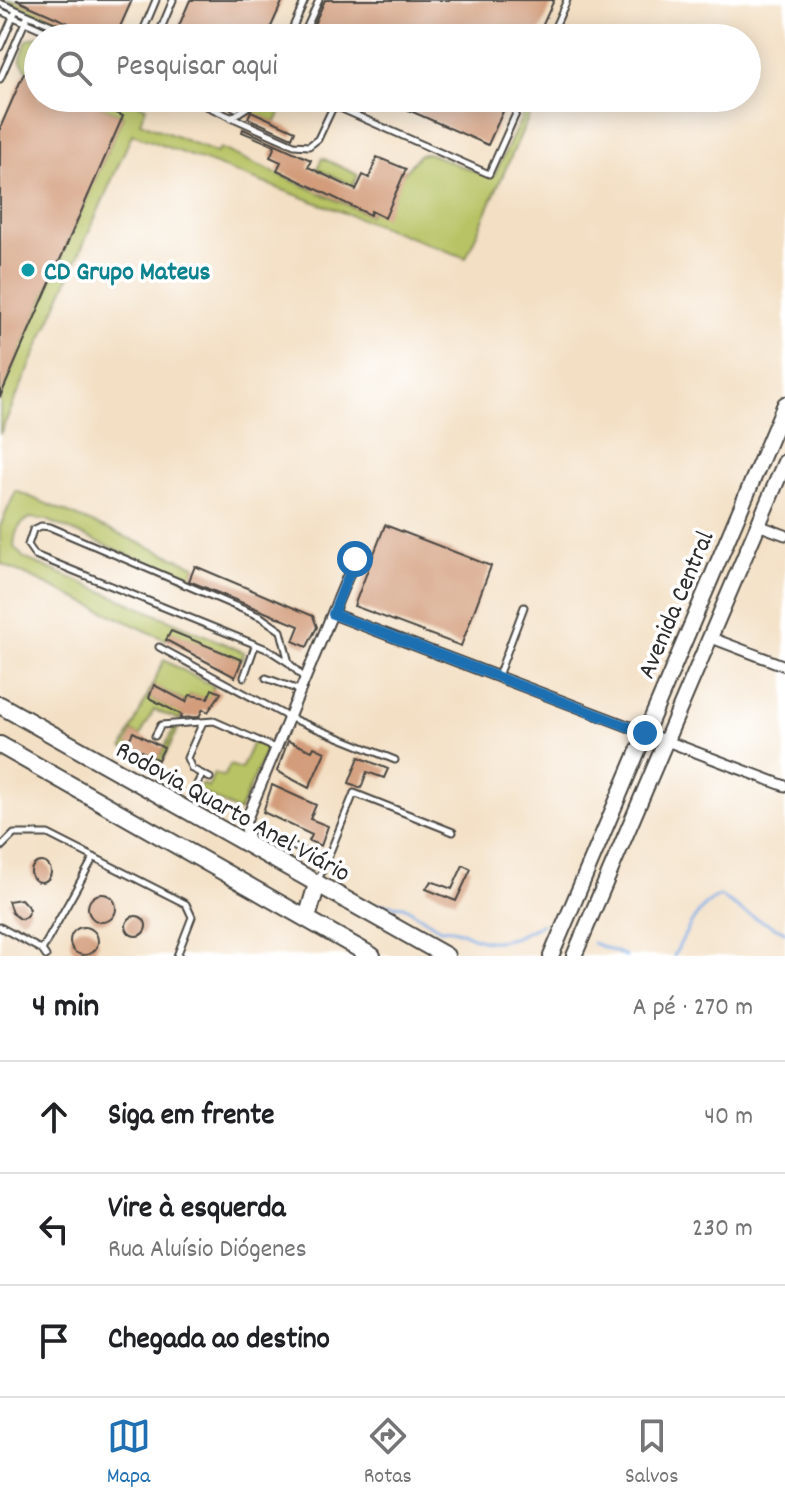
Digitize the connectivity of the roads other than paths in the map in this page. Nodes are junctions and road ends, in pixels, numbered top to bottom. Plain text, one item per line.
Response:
1 (156, 0) edge
2 (173, 0) edge
3 (305, 0) edge
4 (319, 0) edge
5 (567, 0) edge
6 (0, 3) edge
7 (16, 10) junction
8 (0, 11) edge
9 (28, 15) junction
10 (13, 17) junction
11 (25, 22) junction
12 (24, 24) edge
13 (30, 24) edge
14 (49, 24) edge
15 (146, 24) edge
16 (163, 24) edge
17 (294, 24) edge
18 (308, 24) edge
19 (556, 24) edge
20 (0, 47) edge
21 (0, 79) edge
22 (216, 112) edge
23 (240, 112) edge
24 (331, 112) edge
25 (350, 112) edge
26 (517, 112) edge
27 (230, 119) junction
28 (785, 404) edge
29 (785, 462) edge
30 (758, 525) junction
31 (785, 535) edge
32 (355, 559) dead end
33 (524, 607) dead end
34 (333, 614) junction
35 (709, 637) junction
36 (255, 646) junction
37 (159, 647) dead end
38 (289, 663) junction
39 (785, 666) edge
40 (244, 677) dead end
41 (497, 677) junction
42 (266, 678) dead end
43 (305, 679) junction
44 (300, 691) junction
45 (0, 705) edge
46 (288, 717) junction
47 (204, 722) junction
48 (645, 733) junction
49 (155, 736) dead end
50 (668, 741) junction
51 (0, 745) edge
52 (275, 748) junction
53 (395, 760) dead end
54 (202, 774) junction
55 (210, 778) dead end
56 (785, 786) edge
57 (195, 788) dead end
58 (245, 823) junction
59 (453, 832) dead end
60 (0, 848) edge
61 (251, 849) junction
62 (94, 857) junction
63 (326, 862) junction
64 (317, 884) junction
65 (307, 918) junction
66 (0, 927) edge
67 (44, 953) edge
68 (177, 956) edge
69 (372, 956) edge
70 (446, 956) edge
71 (551, 956) edge
72 (574, 956) edge

1 - 15 lane
2 - 16 lane
3 - 17 lane
4 - 18 lane
5 - 19 lane
6 - 7 lane
7 - 9 lane
7 - 10 lane
8 - 10 lane
9 - 11 lane
9 - 14 lane
10 - 11 lane
10 - 20 lane
11 - 13 lane
12 - 21 lane
22 - 27 lane
23 - 27 lane
24 - 27 lane
25 - 26 lane
28 - 48 street, Avenida Central
29 - 30 street, Avenida Central
30 - 31 street
30 - 35 street, Avenida Central
32 - 34 street
33 - 41 lane
34 - 41 street
34 - 43 street
35 - 39 street
35 - 50 street, Avenida Central
36 - 38 lane
36 - 38 lane
36 - 40 lane
37 - 46 lane
38 - 43 lane
41 - 48 street
42 - 44 lane
43 - 44 street
44 - 46 street
45 - 61 highway, Rodovia Quarto Anel Viário
46 - 52 street
46 - 53 lane
47 - 49 lane
47 - 52 lane
47 - 54 lane
48 - 50 street
48 - 71 street, Avenida Central
50 - 56 street
50 - 72 street, Avenida Central
51 - 65 highway
52 - 58 street
54 - 55 lane
54 - 57 lane
58 - 61 street
58 - 63 lane
59 - 63 lane
60 - 62 lane
61 - 64 highway, Rodovia Quarto Anel Viário
62 - 67 lane
62 - 68 lane
63 - 64 lane
64 - 65 highway
64 - 70 highway, Rodovia Quarto Anel Viário
65 - 69 highway
66 - 67 lane

